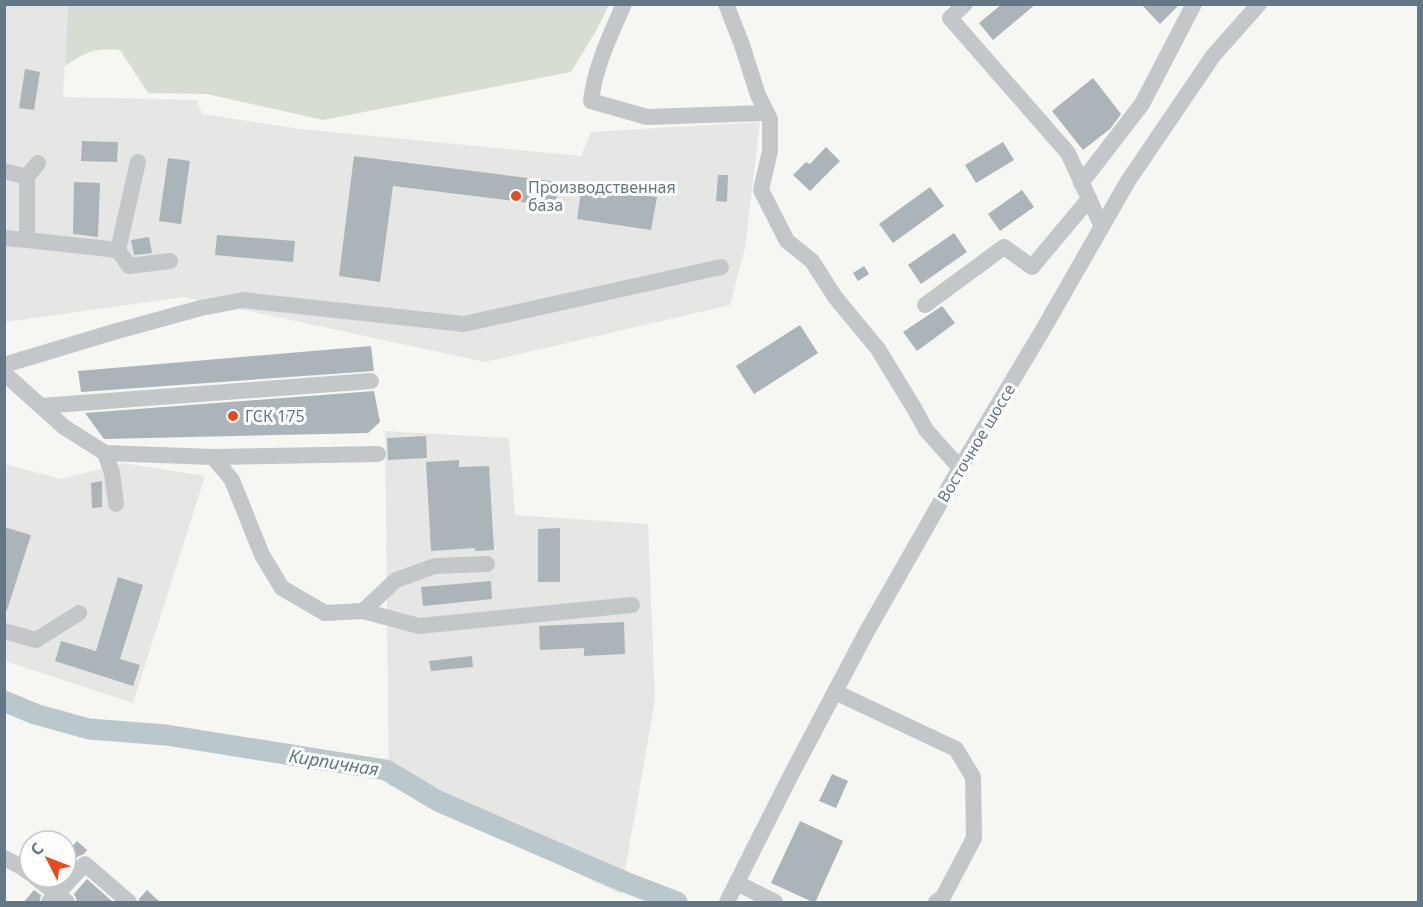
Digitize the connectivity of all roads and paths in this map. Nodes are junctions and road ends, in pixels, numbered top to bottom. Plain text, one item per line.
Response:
1 (624, 4) edge
2 (726, 4) edge
3 (965, 4) edge
4 (1194, 4) edge
5 (1259, 4) edge
6 (767, 113) junction
7 (138, 162) dead end
8 (38, 163) dead end
9 (4, 171) edge
10 (27, 177) junction
11 (1081, 183) junction
12 (1089, 199) junction
13 (1102, 226) junction
14 (4, 238) edge
15 (27, 240) junction
16 (118, 250) junction
17 (171, 261) dead end
18 (721, 267) dead end
19 (925, 305) dead end
20 (4, 365) edge
21 (4, 373) edge
22 (371, 381) dead end
23 (41, 406) junction
24 (105, 453) junction
25 (378, 454) dead end
26 (213, 457) junction
27 (960, 468) junction
28 (116, 504) dead end
29 (487, 564) dead end
30 (632, 605) dead end
31 (363, 611) junction
32 (79, 613) dead end
33 (4, 631) edge
34 (835, 693) junction
35 (4, 858) edge
36 (18, 865) edge
37 (737, 883) junction
38 (58, 899) edge
39 (728, 902) edge
40 (129, 903) edge
41 (776, 903) edge
42 (936, 903) edge

1 - 6 street
2 - 6 street
3 - 11 street
4 - 11 street
5 - 13 street, Восточное шоссе
6 - 27 street
7 - 16 street
8 - 10 street
9 - 10 street
10 - 15 street
11 - 12 street
12 - 13 street
12 - 19 street
13 - 27 street, Восточное шоссе
14 - 15 street
15 - 16 street
16 - 17 street
18 - 20 street
21 - 23 street
22 - 23 street
23 - 24 street
24 - 26 street
24 - 28 street
25 - 26 street
26 - 31 street
27 - 34 street, Восточное шоссе
29 - 31 street
30 - 31 street
32 - 33 street
34 - 37 street, Восточное шоссе
34 - 42 street
35 - 36 street
37 - 39 street, Восточное шоссе
37 - 41 street
38 - 40 street

